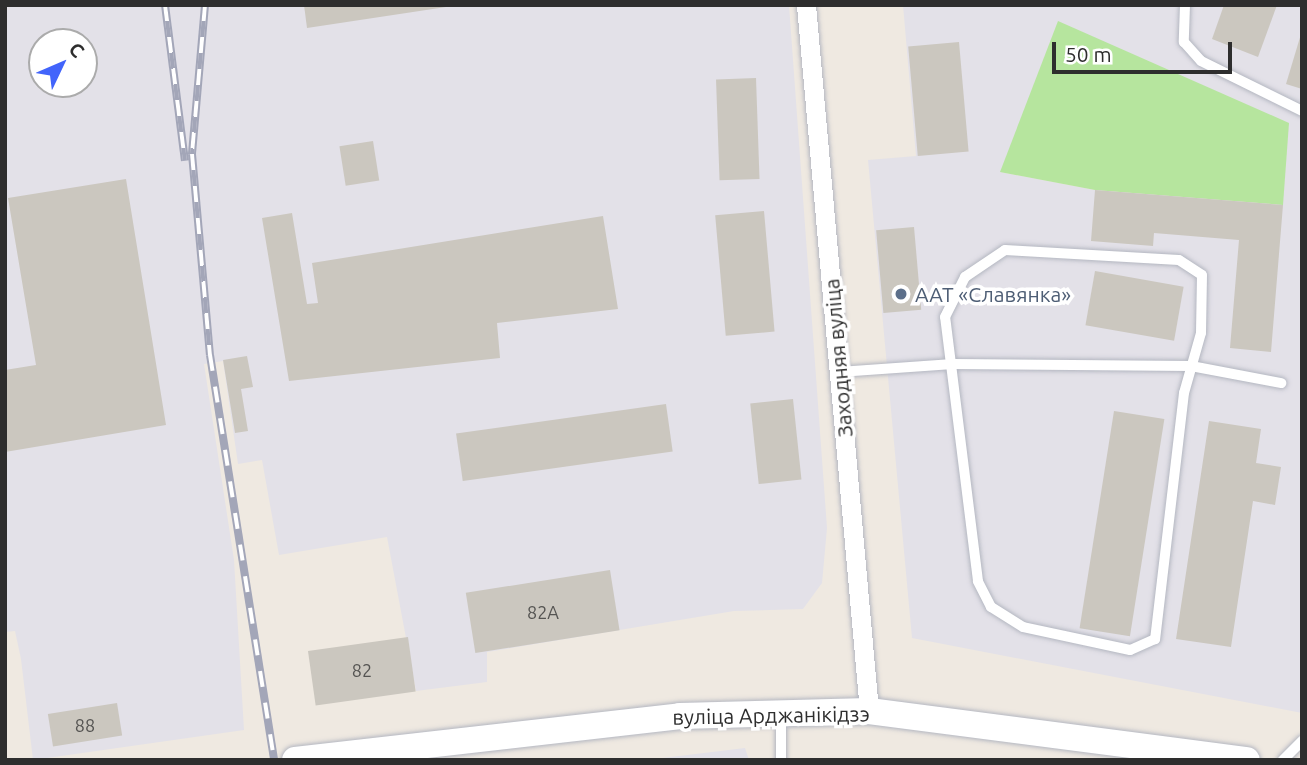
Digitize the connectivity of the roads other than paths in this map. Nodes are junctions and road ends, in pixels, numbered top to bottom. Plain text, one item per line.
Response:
1 (806, 5) edge
2 (1185, 5) edge
3 (1302, 111) edge
4 (953, 364) junction
5 (1191, 366) junction
6 (839, 372) junction
7 (1281, 383) dead end
8 (869, 711) junction
9 (781, 713) junction
10 (1302, 741) edge
11 (295, 760) edge
12 (781, 760) edge
13 (1247, 760) edge
14 (1283, 760) edge

1 - 6 street, Заходняя вуліца
2 - 3 lane
4 - 5 lane
4 - 5 lane
4 - 5 lane
4 - 6 lane
5 - 7 lane
6 - 8 street, Заходняя вуліца
8 - 9 main road, вуліца Арджанікідзэ
8 - 13 main road, вуліца Арджанікідзэ
9 - 11 main road, вуліца Арджанікідзэ
9 - 12 lane
10 - 14 lane

